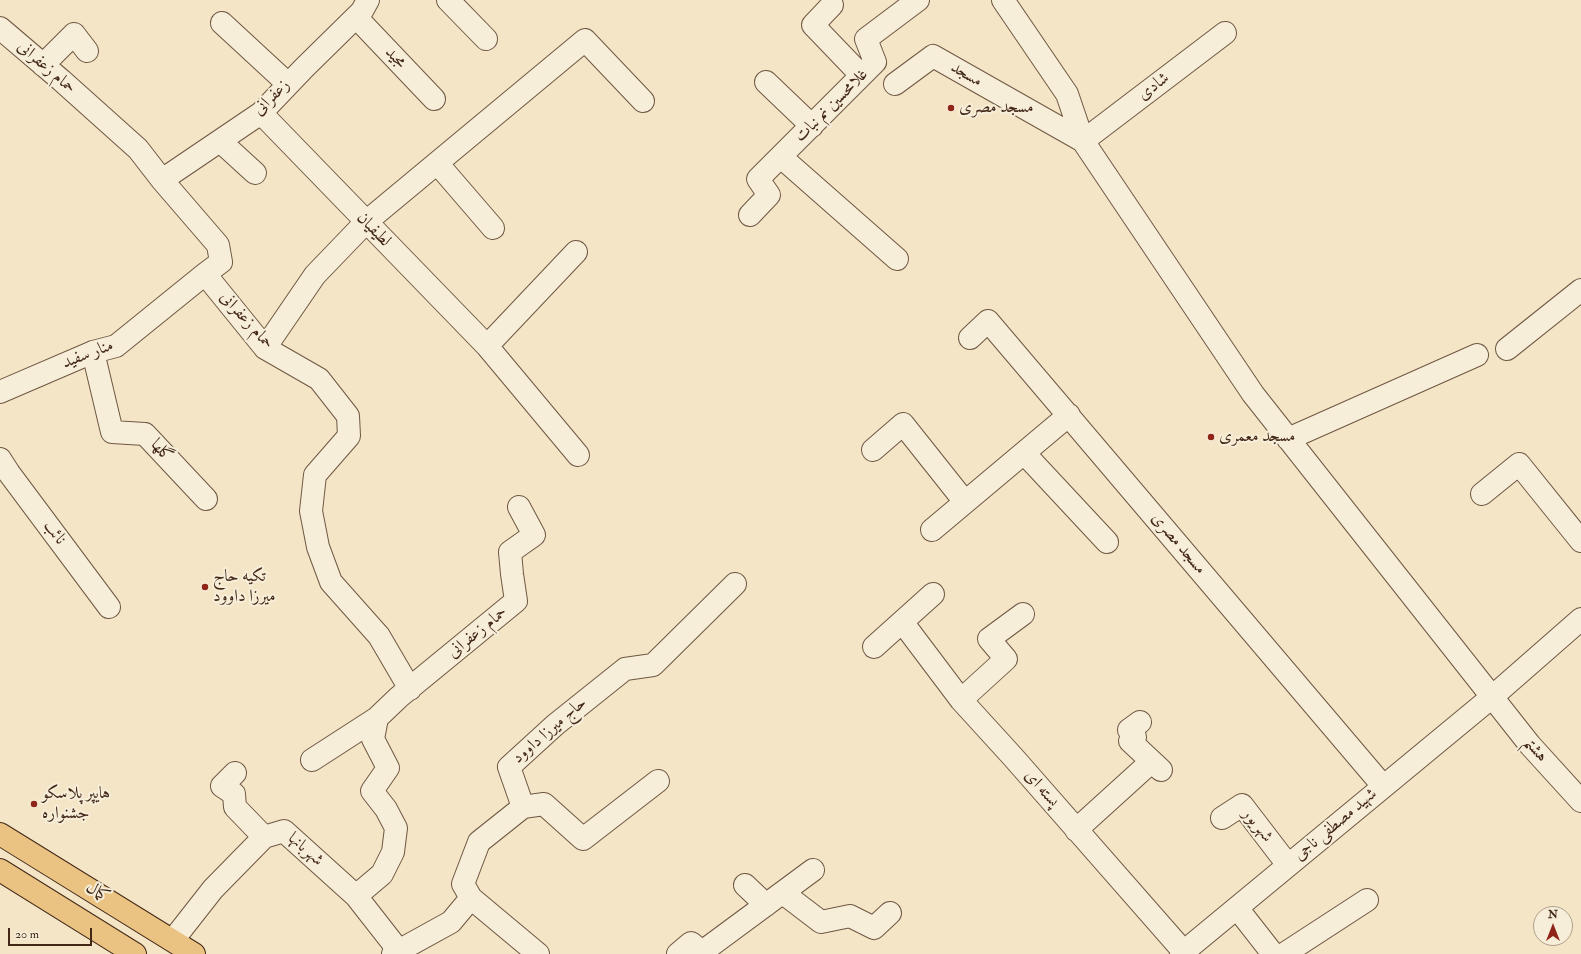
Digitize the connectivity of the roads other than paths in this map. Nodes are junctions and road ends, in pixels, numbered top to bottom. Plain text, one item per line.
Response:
1 (448, 0) edge
2 (918, 0) edge
3 (1009, 2) edge
4 (832, 5) dead end
5 (362, 8) edge
6 (222, 23) dead end
7 (0, 28) edge
8 (1225, 33) dead end
9 (486, 39) dead end
10 (87, 51) dead end
11 (43, 65) junction
12 (862, 76) junction
13 (766, 82) dead end
14 (288, 84) junction
15 (895, 84) dead end
16 (434, 99) dead end
17 (643, 101) dead end
18 (261, 113) junction
19 (812, 126) junction
20 (220, 141) junction
21 (1083, 141) junction
22 (781, 157) junction
23 (437, 163) junction
24 (255, 173) dead end
25 (162, 180) junction
26 (750, 215) dead end
27 (366, 222) junction
28 (494, 228) dead end
29 (576, 252) dead end
30 (897, 259) dead end
31 (205, 274) junction
32 (1581, 290) edge
33 (970, 338) dead end
34 (487, 346) junction
35 (265, 348) junction
36 (1507, 349) dead end
37 (92, 352) junction
38 (1477, 355) dead end
39 (0, 392) edge
40 (1069, 415) junction
41 (1288, 439) junction
42 (873, 450) dead end
43 (1024, 453) junction
44 (578, 455) dead end
45 (0, 459) edge
46 (1482, 494) dead end
47 (206, 499) dead end
48 (965, 502) junction
49 (519, 507) dead end
50 (932, 530) dead end
51 (1581, 541) edge
52 (1108, 542) dead end
53 (735, 584) dead end
54 (932, 594) dead end
55 (109, 607) dead end
56 (1023, 614) dead end
57 (1581, 618) edge
58 (903, 623) junction
59 (874, 647) dead end
60 (410, 689) junction
61 (1492, 697) junction
62 (961, 700) junction
63 (377, 718) junction
64 (1140, 722) dead end
65 (312, 760) dead end
66 (235, 773) dead end
67 (658, 781) dead end
68 (1383, 786) junction
69 (1581, 801) edge
70 (523, 807) junction
71 (1222, 818) dead end
72 (1076, 830) junction
73 (0, 834) edge
74 (264, 837) junction
75 (1288, 865) junction
76 (0, 870) edge
77 (813, 870) dead end
78 (745, 885) dead end
79 (356, 896) junction
80 (471, 898) junction
81 (775, 899) junction
82 (1367, 900) dead end
83 (1237, 908) junction
84 (890, 913) dead end
85 (173, 940) junction
86 (396, 953) edge
87 (703, 953) edge
88 (1182, 953) edge
89 (135, 954) edge
90 (194, 954) edge
91 (538, 954) edge
92 (678, 954) edge
93 (1273, 954) edge
94 (1284, 954) edge

1 - 9 street
2 - 12 street, غلامحسین نم نبات
3 - 21 street
4 - 12 street
5 - 14 street, زعفرانی
5 - 16 street, مجید
6 - 14 street
7 - 11 street, حمام زعفرانی
8 - 21 street, شادی
10 - 11 street
11 - 25 street, حمام زعفرانی
12 - 19 street, غلامحسین نم نبات
13 - 19 street
14 - 18 street, زعفرانی
15 - 21 street, مسجد
17 - 23 street
18 - 20 street, زعفرانی
18 - 27 street, لطیفیان
19 - 22 street, غلامحسین نم نبات
20 - 24 street
20 - 25 street, زعفرانی
21 - 41 street, هشتم
22 - 26 street, غلامحسین نم نبات
22 - 30 street
23 - 27 street
23 - 28 street
25 - 31 street, حمام زعفرانی
27 - 34 street, لطیفیان
27 - 35 street
29 - 34 street
31 - 35 street, حمام زعفرانی
31 - 37 street, منار سفید
32 - 36 street
33 - 40 street, مسجد مصری
34 - 44 street, لطیفیان
35 - 60 street, حمام زعفرانی
37 - 39 street, منار سفید
37 - 47 street, گلها
38 - 41 street
40 - 43 street
40 - 68 street, مسجد مصری
41 - 61 street, هشتم
42 - 48 street
43 - 48 street
43 - 52 street
45 - 55 street, نائب
46 - 51 street
48 - 50 street
49 - 60 street, حمام زعفرانی
53 - 70 street, حاج میرزا داوود
54 - 58 street
56 - 62 street
57 - 61 street, شهید مصطفی ناجی
58 - 59 street
58 - 62 street, پسته ای
60 - 63 street, حمام زعفرانی
61 - 68 street, شهید مصطفی ناجی
61 - 69 street, هشتم
62 - 72 street, پسته ای
63 - 65 street, حمام زعفرانی
63 - 79 street
64 - 72 street
66 - 74 street
67 - 70 street
68 - 75 street, شهید مصطفی ناجی
70 - 80 street
71 - 75 street, شهریور
72 - 88 street, پسته ای
73 - 85 main road, کمال
74 - 79 street, شهربانها
74 - 85 street, شهربانها
75 - 83 street, شهید مصطفی ناجی
76 - 89 main road, کمال
77 - 81 street
78 - 81 street
79 - 86 street, شهربانها
80 - 86 street
80 - 91 street
81 - 84 street
81 - 87 street
82 - 94 street
83 - 88 street, شهید مصطفی ناجی
83 - 93 street
85 - 90 main road, کمال
87 - 92 street

